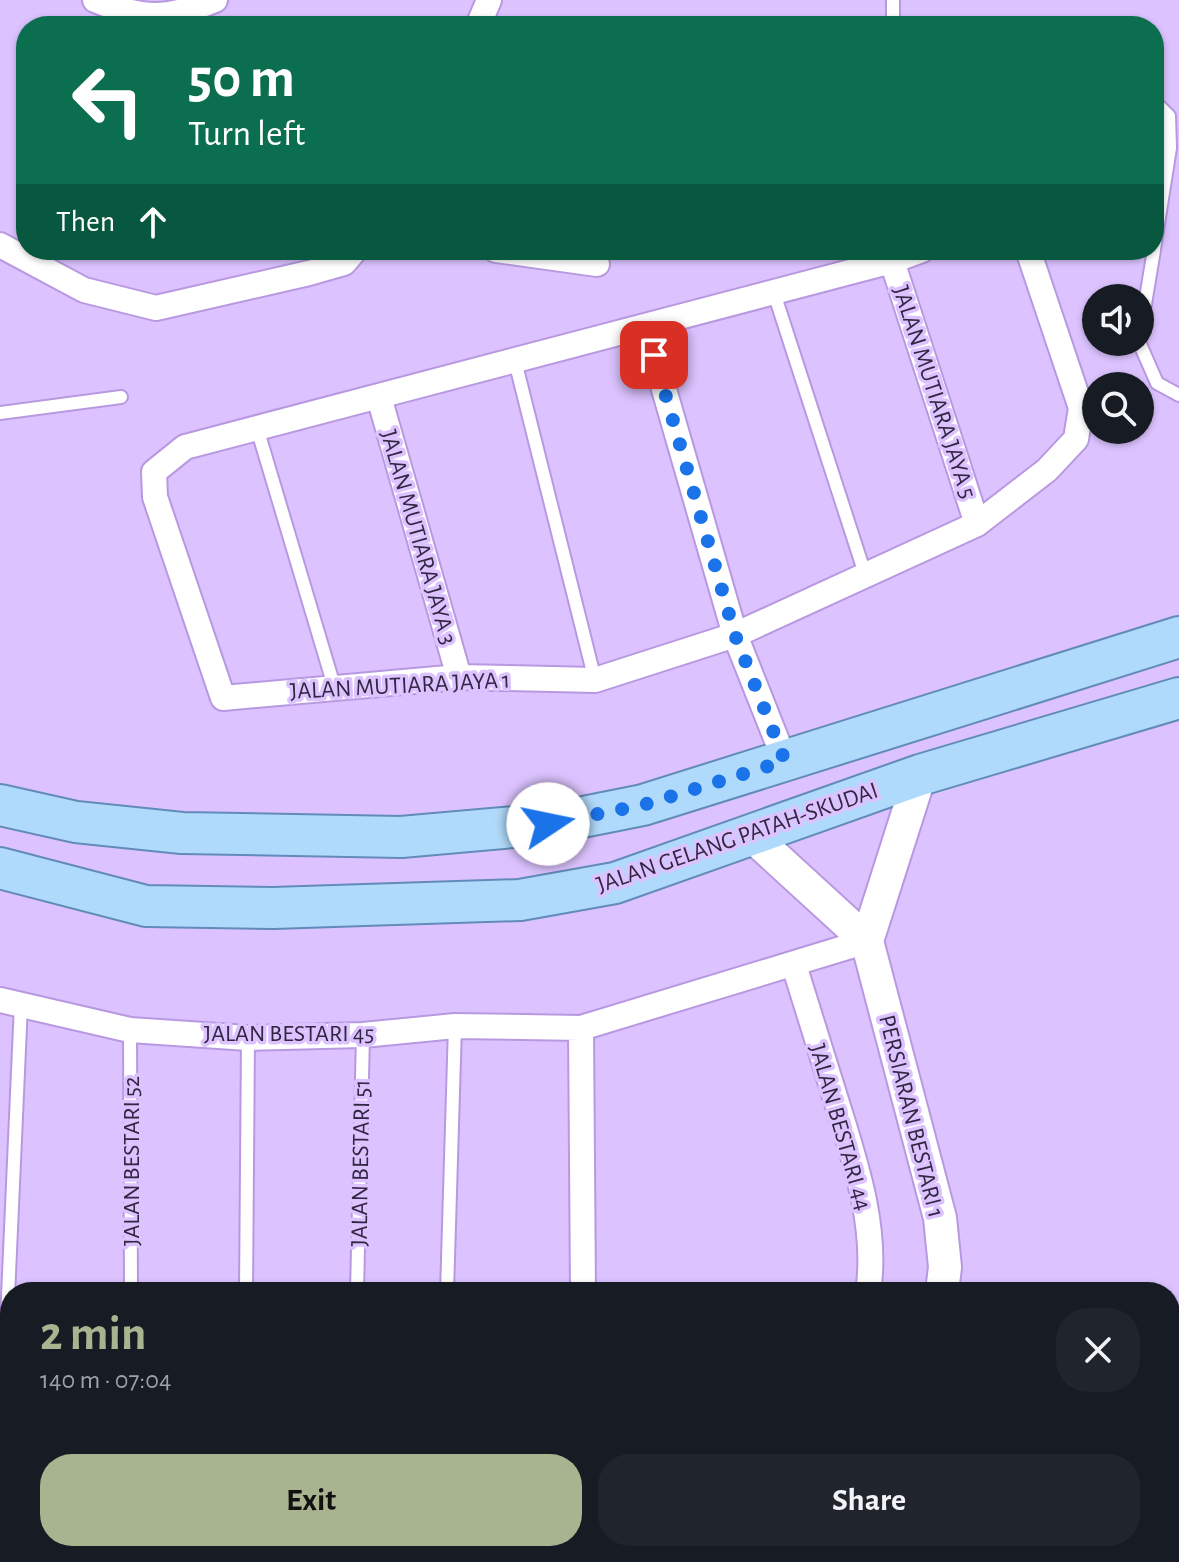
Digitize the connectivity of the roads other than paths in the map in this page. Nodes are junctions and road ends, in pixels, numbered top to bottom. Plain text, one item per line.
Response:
1 (95, 0) edge
2 (215, 0) edge
3 (1164, 111) edge
4 (1164, 186) edge
5 (28, 260) edge
6 (347, 260) edge
7 (568, 260) edge
8 (1031, 260) edge
9 (1152, 260) edge
10 (892, 261) joint
11 (597, 264) dead end
12 (1148, 284) edge
13 (774, 293) junction
14 (646, 327) junction
15 (1145, 356) edge
16 (515, 361) junction
17 (1179, 395) edge
18 (121, 397) dead end
19 (379, 397) junction
20 (0, 413) edge
21 (257, 428) junction
22 (977, 524) junction
23 (866, 577) junction
24 (735, 635) junction
25 (1179, 637) edge
26 (459, 677) junction
27 (595, 680) junction
28 (334, 686) junction
29 (1179, 698) edge
30 (785, 761) junction
31 (920, 775) junction
32 (0, 777) edge
33 (0, 805) edge
34 (76, 822) junction
35 (750, 834) junction
36 (0, 868) edge
37 (867, 941) junction
38 (794, 965) junction
39 (10, 1002) edge
40 (455, 1026) junction
41 (581, 1028) junction
42 (130, 1030) junction
43 (363, 1035) junction
44 (248, 1038) junction
45 (6, 1282) edge
46 (131, 1282) edge
47 (246, 1282) edge
48 (357, 1282) edge
49 (447, 1282) edge
50 (583, 1282) edge
51 (870, 1282) edge
52 (943, 1282) edge

1 - 2 street
3 - 4 lane
5 - 6 street
7 - 11 street
8 - 22 street, JALAN MUTIARA JAYA 1
9 - 12 lane
10 - 13 street
10 - 22 street, JALAN MUTIARA JAYA 5
13 - 14 street
13 - 23 lane
14 - 16 street
14 - 24 street
15 - 17 lane
16 - 19 street
16 - 27 lane
18 - 20 lane
19 - 21 street
19 - 26 street, JALAN MUTIARA JAYA 3
21 - 28 lane
21 - 28 street, JALAN MUTIARA JAYA 1
22 - 23 street, JALAN MUTIARA JAYA 1
23 - 24 street, JALAN MUTIARA JAYA 1
24 - 27 street, JALAN MUTIARA JAYA 1
24 - 30 street
25 - 30 main road
26 - 27 street, JALAN MUTIARA JAYA 1
26 - 28 street, JALAN MUTIARA JAYA 1
29 - 31 main road, JALAN GELANG PATAH-SKUDAI
30 - 34 main road
31 - 35 main road, JALAN GELANG PATAH-SKUDAI
31 - 37 street
32 - 34 main road
33 - 34 main road
35 - 36 main road, JALAN GELANG PATAH-SKUDAI
35 - 37 street
37 - 38 street, JALAN BESTARI 45
37 - 52 street, PERSIARAN BESTARI 1
38 - 41 street, JALAN BESTARI 45
38 - 51 street, JALAN BESTARI 44
39 - 42 street, JALAN BESTARI 45
39 - 45 lane
40 - 41 street, JALAN BESTARI 45
40 - 43 street, JALAN BESTARI 45
40 - 49 lane
41 - 50 street
42 - 44 street, JALAN BESTARI 45
42 - 46 lane, JALAN BESTARI 52
43 - 44 street, JALAN BESTARI 45
43 - 48 lane, JALAN BESTARI 51
44 - 47 lane

